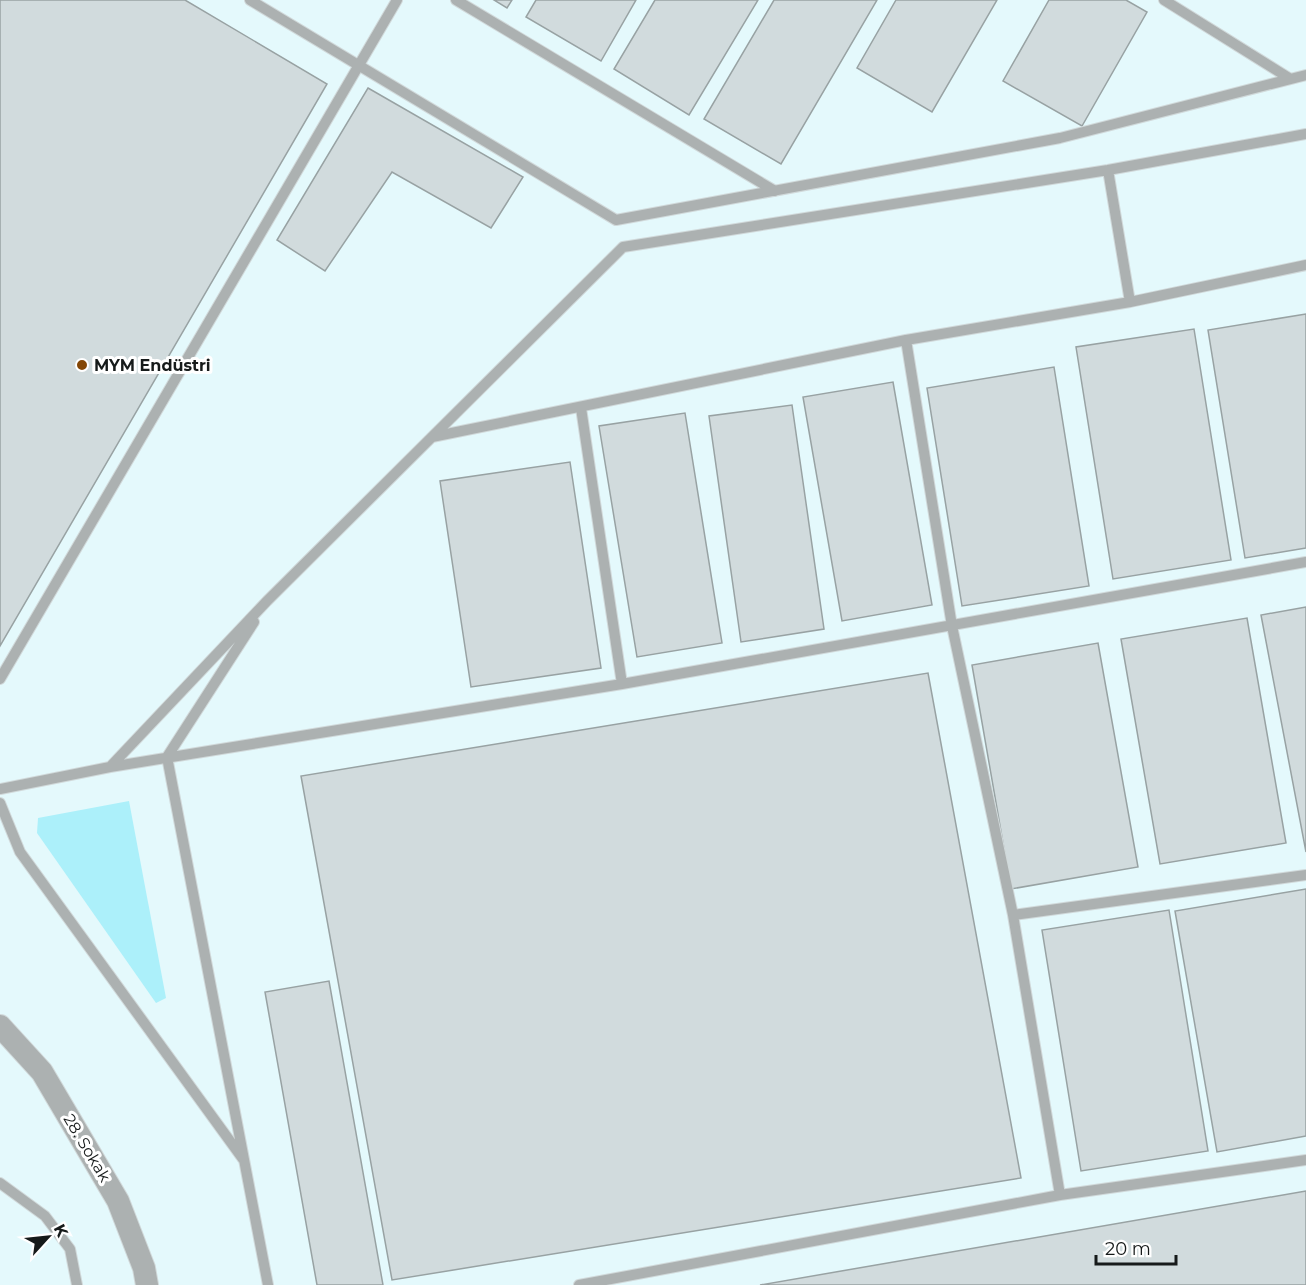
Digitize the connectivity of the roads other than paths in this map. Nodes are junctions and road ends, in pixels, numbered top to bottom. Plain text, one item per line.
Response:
1 (250, 0) edge
2 (397, 0) edge
3 (456, 0) edge
4 (1164, 0) edge
5 (359, 66) junction
6 (1306, 75) edge
7 (1289, 78) junction
8 (1306, 135) edge
9 (1108, 170) junction
10 (775, 191) junction
11 (1306, 265) edge
12 (1130, 302) junction
13 (906, 340) junction
14 (581, 408) junction
15 (431, 438) junction
16 (1306, 562) edge
17 (267, 601) junction
18 (952, 626) junction
19 (0, 679) edge
20 (622, 684) junction
21 (167, 758) junction
22 (110, 767) junction
23 (0, 789) edge
24 (0, 803) edge
25 (1306, 875) edge
26 (1013, 915) junction
27 (0, 1026) edge
28 (1306, 1160) edge
29 (246, 1163) junction
30 (0, 1184) edge
31 (1060, 1195) junction
32 (77, 1285) edge
33 (147, 1285) edge
34 (268, 1285) edge
35 (579, 1285) edge

1 - 5 lane
2 - 5 lane
3 - 10 lane
4 - 7 lane
5 - 10 lane
5 - 19 lane
6 - 7 lane
7 - 10 lane
8 - 9 lane
9 - 12 lane
9 - 15 lane
11 - 12 lane
12 - 13 lane
13 - 14 lane
13 - 18 lane
14 - 15 lane
14 - 20 lane
15 - 17 lane
16 - 18 lane
17 - 21 lane
17 - 22 lane
18 - 20 lane
18 - 26 lane
20 - 21 lane
21 - 22 lane
21 - 29 lane
22 - 23 lane
24 - 29 lane
25 - 26 lane
26 - 31 lane
27 - 33 street, 28. Sokak
28 - 31 lane
29 - 34 lane
30 - 32 lane
31 - 35 lane

